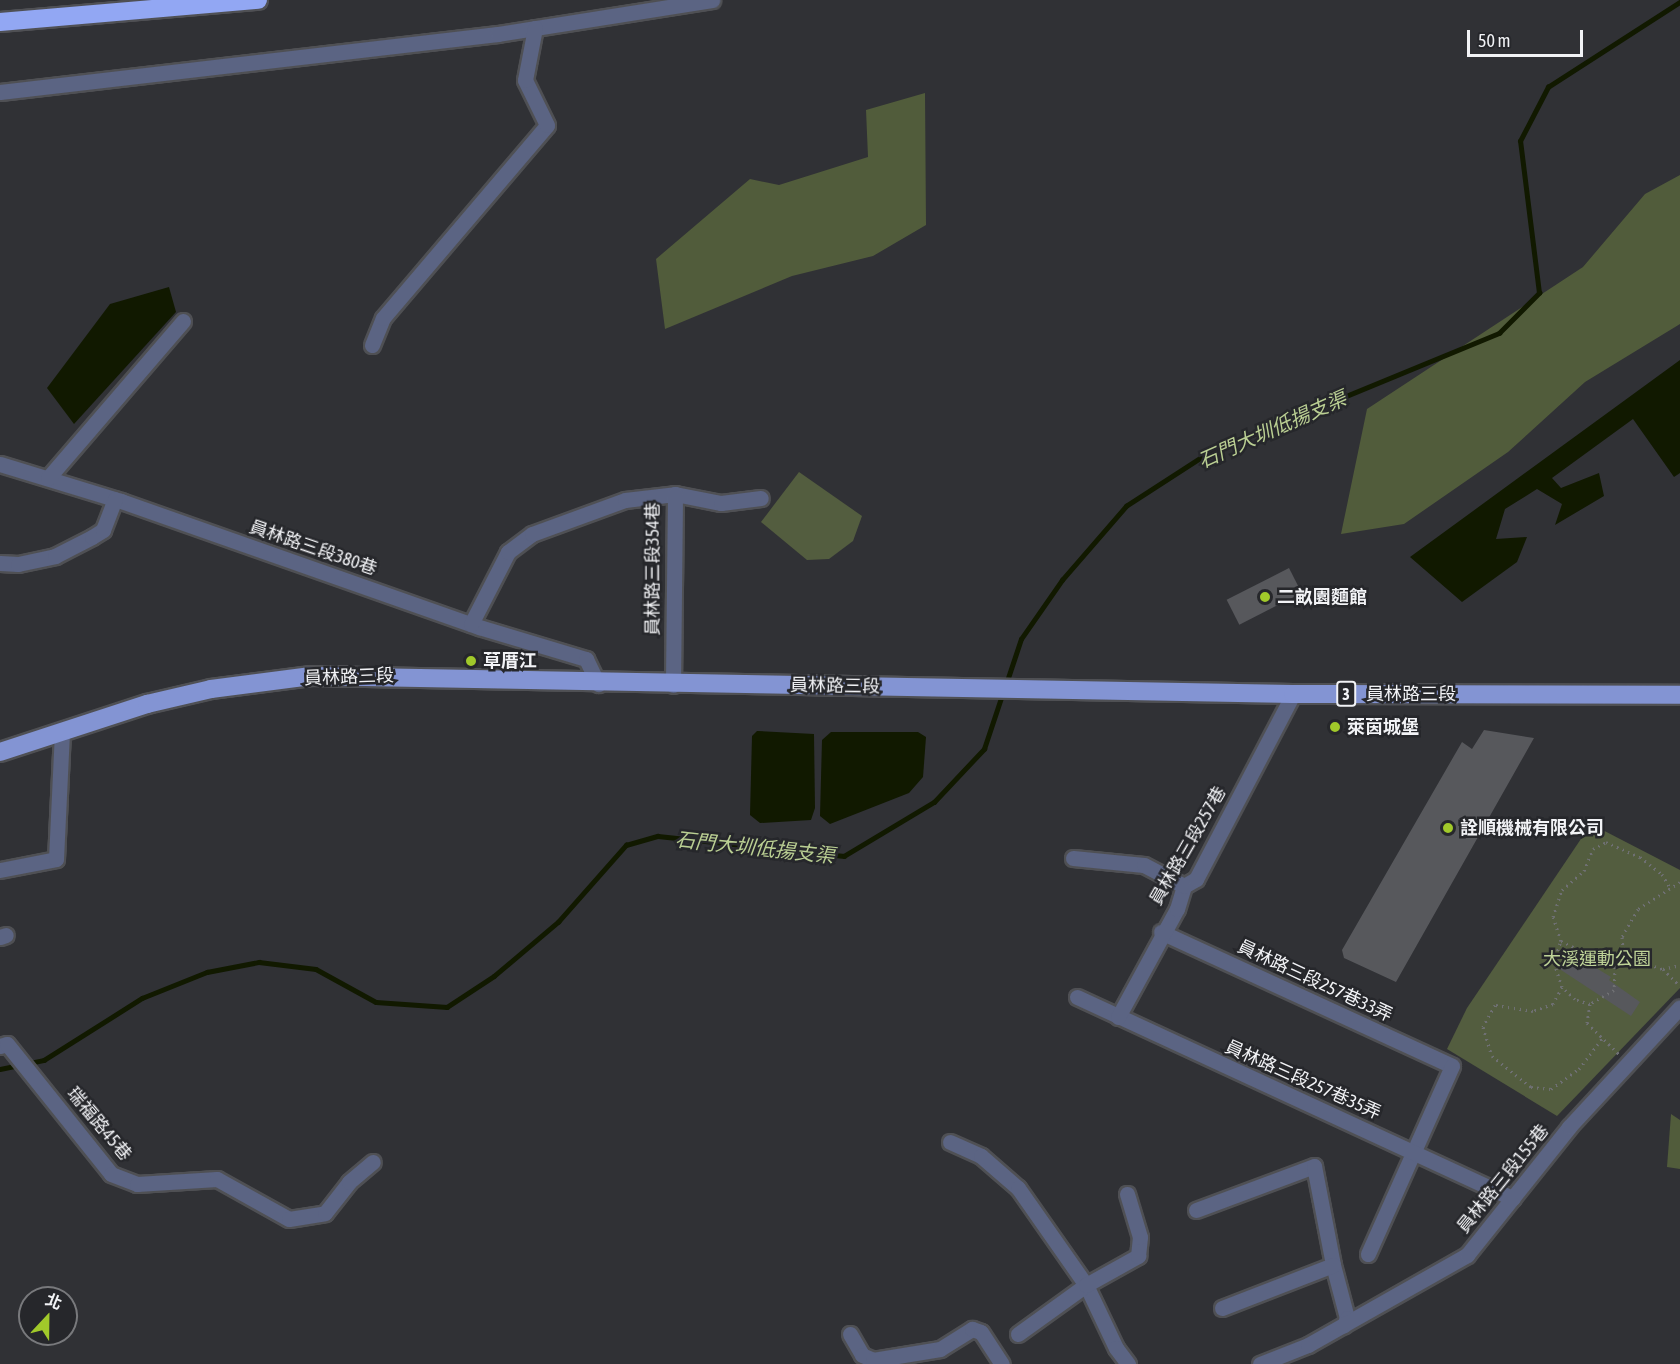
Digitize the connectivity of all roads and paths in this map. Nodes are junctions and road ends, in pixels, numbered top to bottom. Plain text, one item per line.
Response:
1 (258, 0) edge
2 (712, 0) edge
3 (649, 5) edge
4 (0, 22) edge
5 (535, 28) junction
6 (0, 92) edge
7 (183, 321) dead end
8 (372, 345) dead end
9 (0, 464) edge
10 (48, 478) junction
11 (675, 494) junction
12 (761, 498) dead end
13 (115, 499) junction
14 (0, 563) edge
15 (471, 624) junction
16 (598, 684) junction
17 (673, 685) junction
18 (1293, 694) junction
19 (1680, 695) edge
20 (62, 733) junction
21 (0, 752) edge
22 (1073, 858) dead end
23 (0, 870) edge
24 (1680, 882) edge
25 (1184, 886) junction
26 (1669, 886) junction
27 (1161, 932) junction
28 (1561, 941) junction
29 (1627, 953) junction
30 (1680, 965) edge
31 (1615, 967) junction
32 (1663, 969) junction
33 (1680, 986) edge
34 (1562, 987) junction
35 (1077, 998) dead end
36 (1590, 1004) junction
37 (1680, 1007) edge
38 (1118, 1017) junction
39 (1602, 1038) junction
40 (0, 1046) edge
41 (1629, 1063) junction
42 (950, 1142) dead end
43 (1414, 1152) junction
44 (373, 1162) dead end
45 (1127, 1194) dead end
46 (1513, 1198) junction
47 (1197, 1210) dead end
48 (1368, 1254) dead end
49 (1333, 1265) junction
50 (1086, 1285) junction
51 (1222, 1308) dead end
52 (1344, 1325) junction
53 (850, 1334) dead end
54 (1018, 1334) dead end
55 (1002, 1364) edge
56 (1128, 1364) edge
57 (1260, 1364) edge

1 - 4 highway
2 - 3 street
3 - 5 street
5 - 6 street
5 - 8 street
7 - 10 street
9 - 10 street, 員林路三段380巷
10 - 13 street, 員林路三段380巷
11 - 12 street
11 - 15 street, 員林路三段354巷
11 - 17 street, 員林路三段354巷
13 - 14 street
13 - 15 street, 員林路三段380巷
15 - 16 street, 員林路三段380巷
16 - 17 main road, 員林路三段 / 3
16 - 20 main road, 員林路三段 / 3
17 - 18 main road, 員林路三段 / 3
18 - 19 main road, 員林路三段 / 3
18 - 25 street, 員林路三段257巷
20 - 21 main road, 員林路三段 / 3
20 - 23 street
22 - 25 street
24 - 26 path
25 - 27 street, 員林路三段257巷
26 - 28 path
26 - 29 path
27 - 38 street, 員林路三段257巷
27 - 43 street, 員林路三段257巷33弄
28 - 31 path
28 - 34 path
29 - 31 path
29 - 32 path
30 - 32 path
31 - 36 path
32 - 33 path
34 - 36 path
34 - 39 path
35 - 38 street, 員林路三段257巷35弄
36 - 39 path
37 - 41 street, 員林路三段155巷
38 - 43 street, 員林路三段257巷35弄
39 - 41 path
40 - 44 street, 瑞福路45巷
41 - 46 street, 員林路三段155巷
42 - 50 street
43 - 46 street, 員林路三段257巷35弄
43 - 48 street
45 - 50 street
46 - 52 street, 員林路三段155巷
47 - 49 street
49 - 51 street
49 - 52 street
50 - 54 street
50 - 56 street
52 - 57 street, 員林路三段155巷
53 - 55 street

